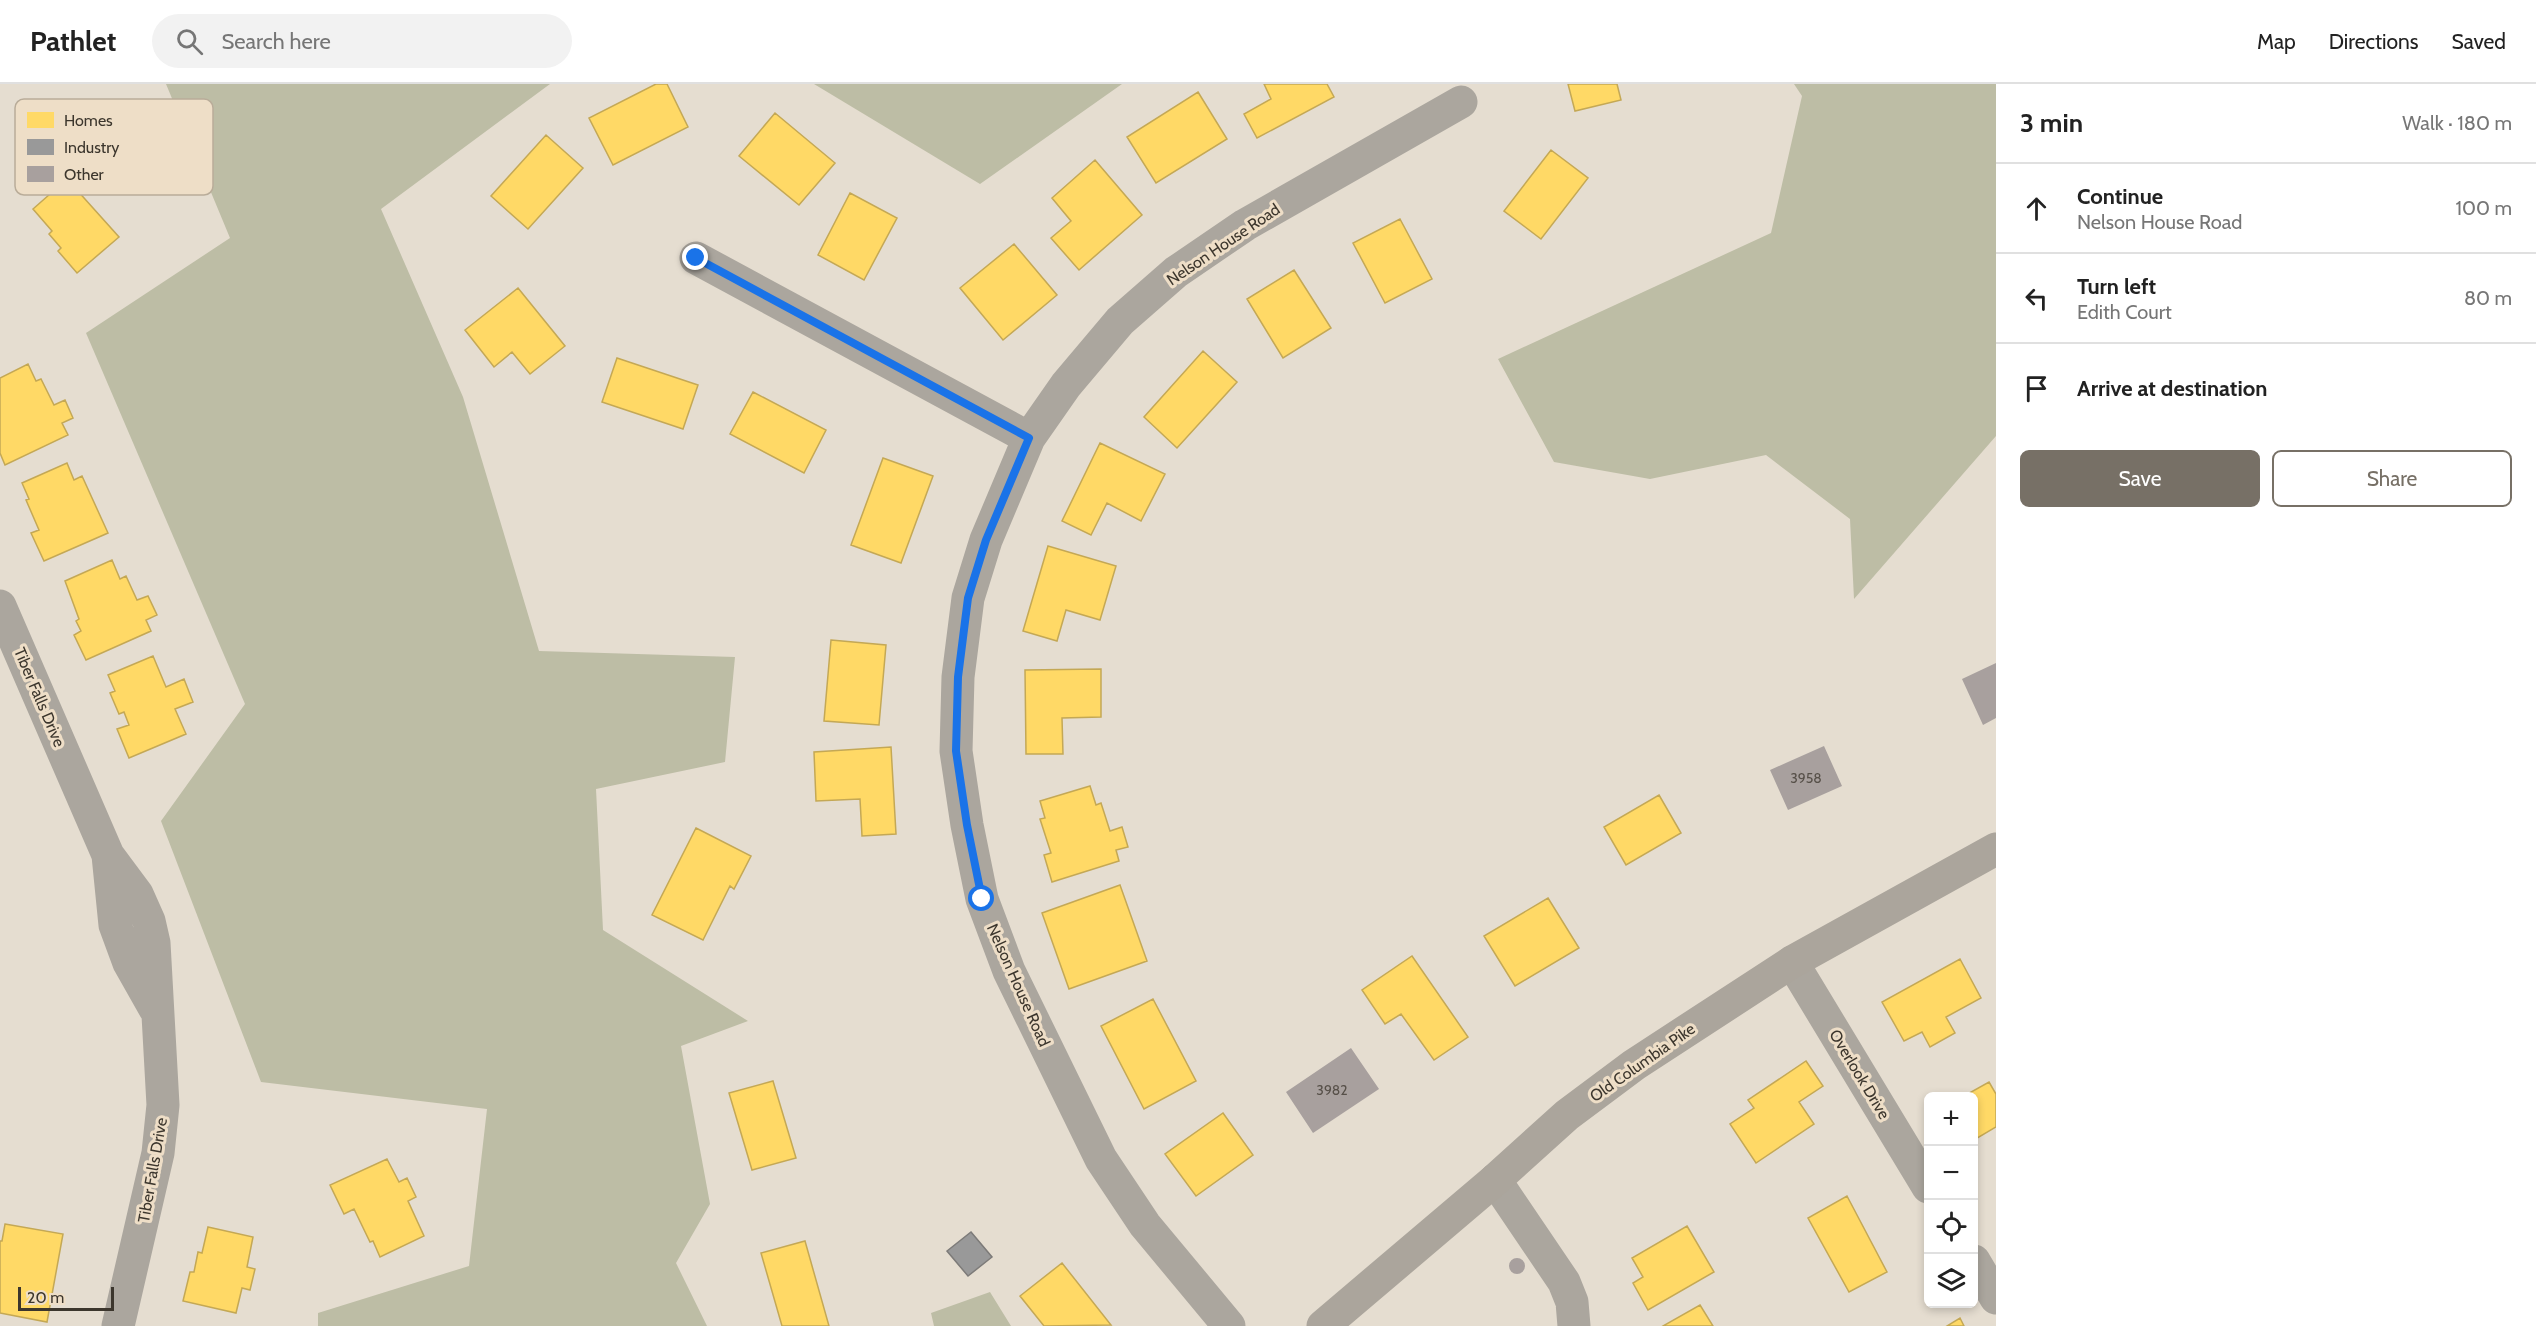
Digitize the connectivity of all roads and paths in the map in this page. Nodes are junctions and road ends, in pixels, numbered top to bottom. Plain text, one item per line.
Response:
1 (1461, 102) dead end
2 (696, 258) dead end
3 (1029, 438) junction
4 (0, 606) edge
5 (1996, 849) edge
6 (1792, 962) junction
7 (1924, 1179) edge
8 (1496, 1180) junction
9 (1978, 1268) edge
10 (1996, 1298) edge
11 (118, 1326) edge
12 (1229, 1326) edge
13 (1323, 1326) edge
14 (1574, 1326) edge

1 - 3 street, Nelson House Road
2 - 3 street
3 - 12 street, Nelson House Road
4 - 11 street, Tiber Falls Drive
5 - 6 street, Old Columbia Pike
6 - 7 street, Overlook Drive
6 - 8 street, Old Columbia Pike
8 - 13 street, Old Columbia Pike
8 - 14 street
9 - 10 street

